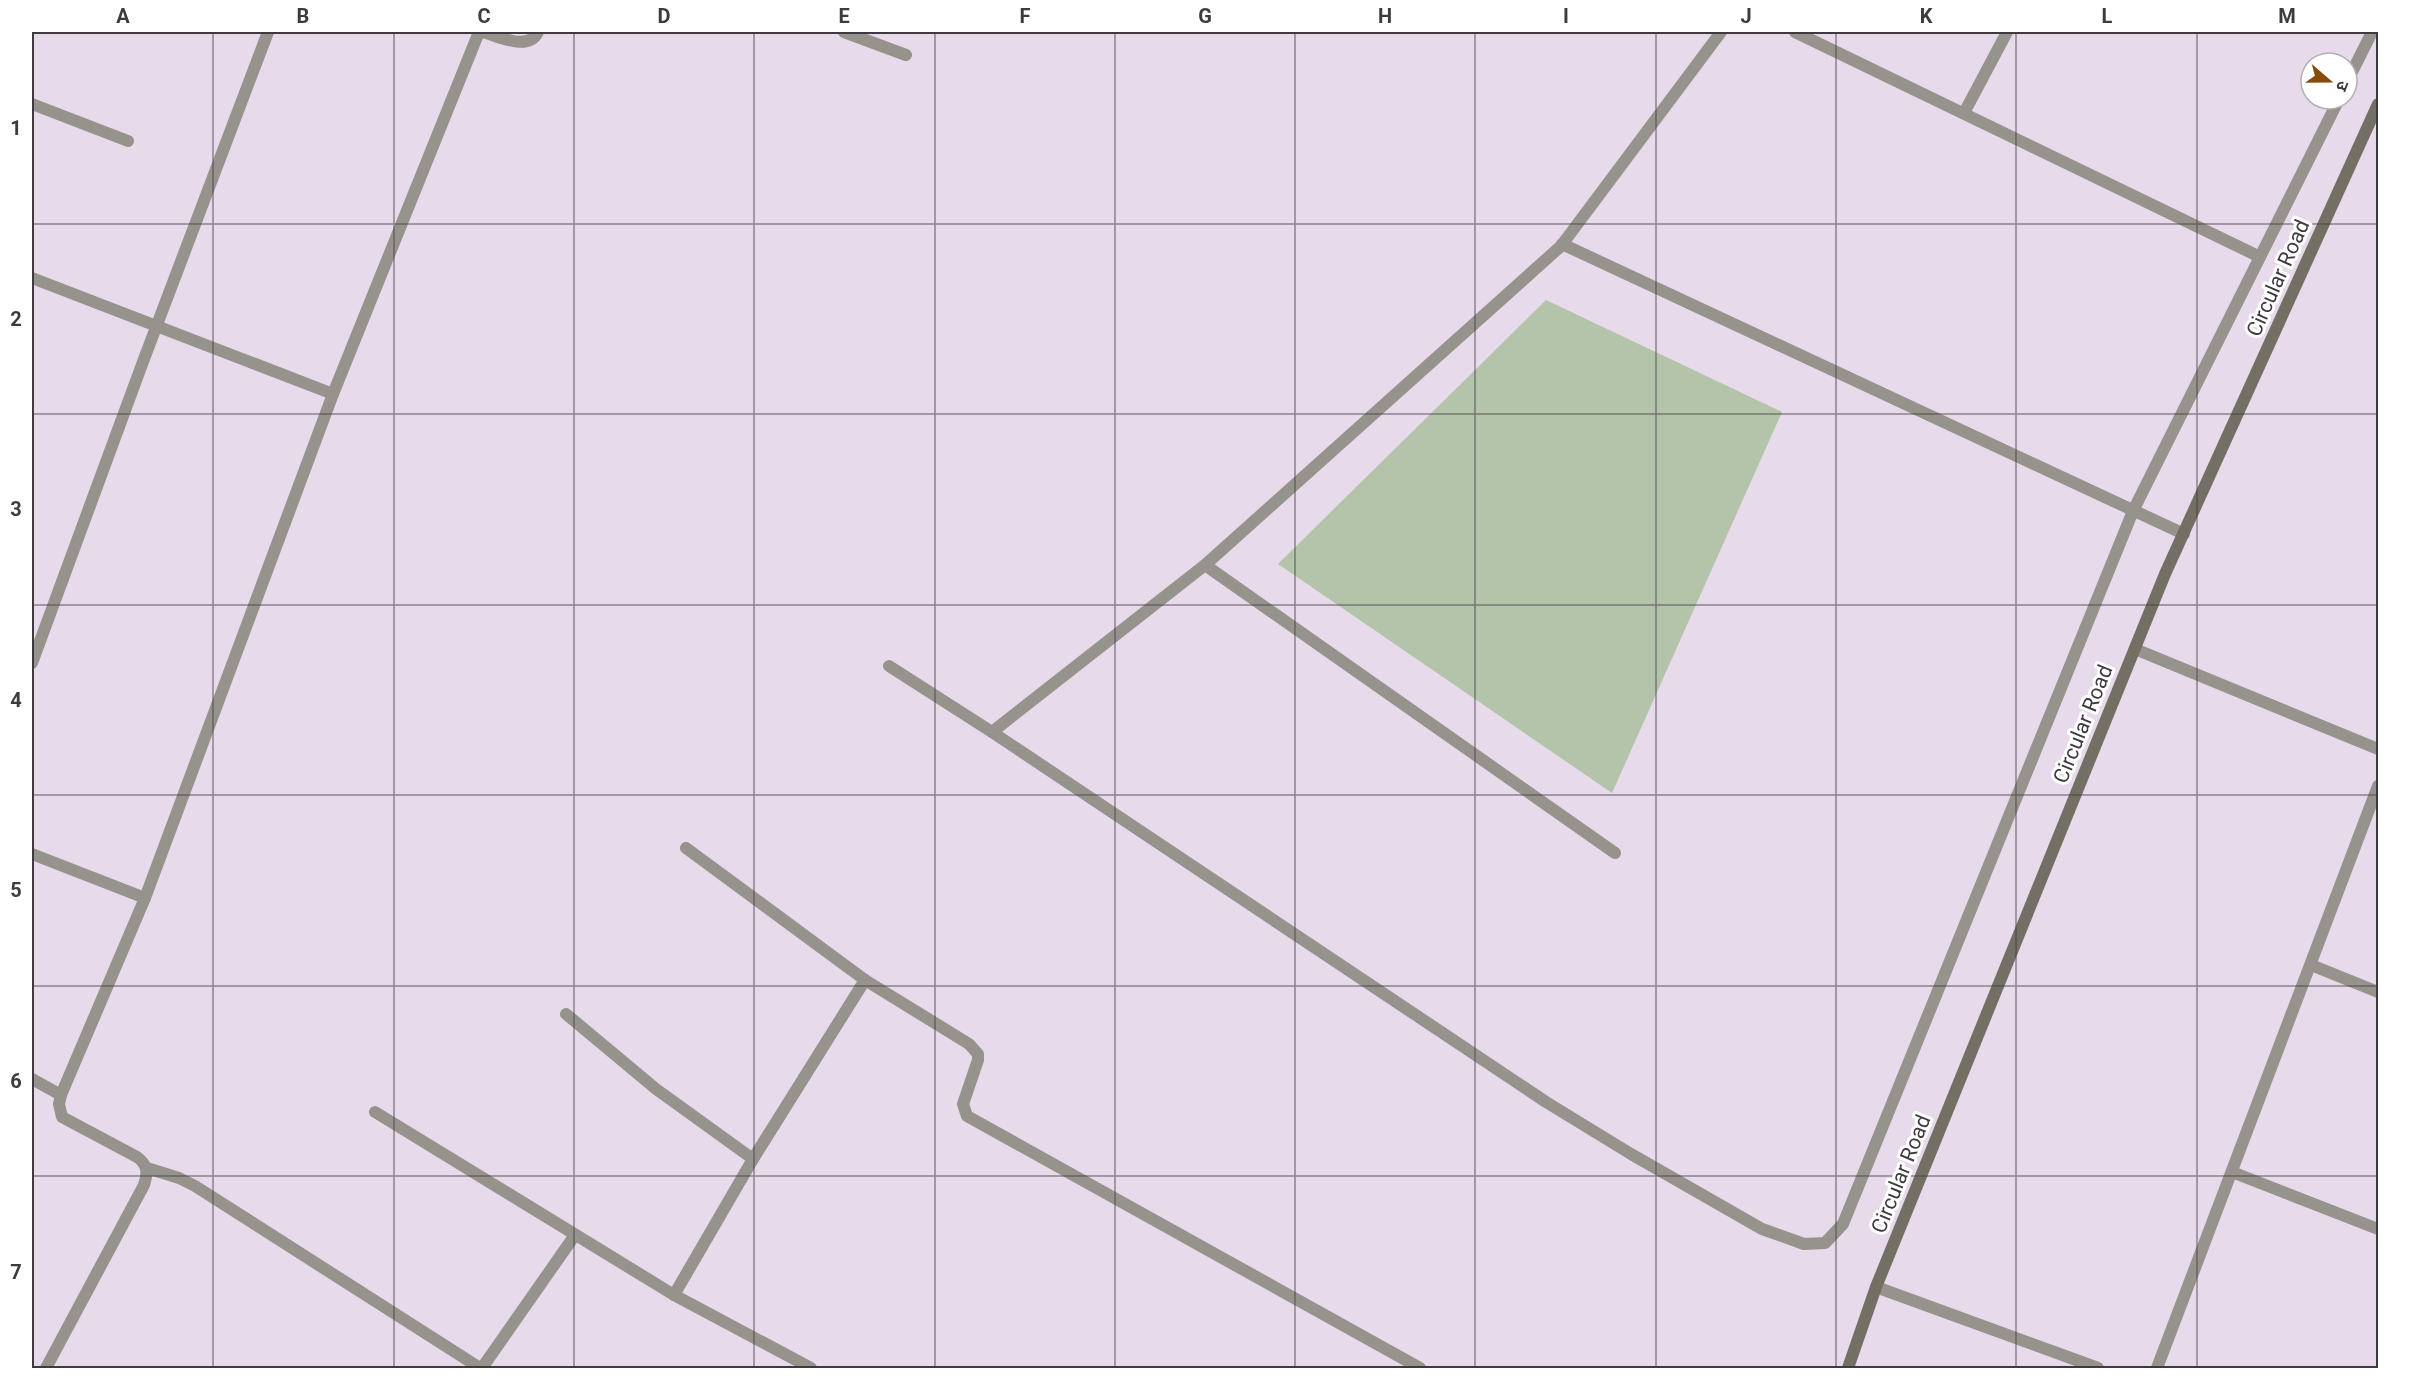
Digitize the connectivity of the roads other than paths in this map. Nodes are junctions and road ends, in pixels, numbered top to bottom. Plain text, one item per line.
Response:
1 (268, 32) edge
2 (481, 32) edge
3 (538, 32) edge
4 (844, 32) edge
5 (1721, 32) edge
6 (1795, 32) edge
7 (2007, 32) edge
8 (2372, 32) edge
9 (906, 55) dead end
10 (2359, 58) edge
11 (32, 104) edge
12 (2379, 104) edge
13 (2333, 111) edge
14 (1964, 113) junction
15 (128, 141) dead end
16 (1562, 244) junction
17 (2260, 257) junction
18 (32, 278) edge
19 (157, 327) junction
20 (333, 394) junction
21 (2133, 511) junction
22 (2184, 534) junction
23 (1205, 565) junction
24 (2135, 649) junction
25 (32, 663) edge
26 (889, 666) dead end
27 (992, 732) junction
28 (2379, 750) edge
29 (2379, 786) edge
30 (686, 848) dead end
31 (1615, 853) dead end
32 (32, 854) edge
33 (145, 898) junction
34 (2311, 965) junction
35 (865, 980) junction
36 (2379, 992) edge
37 (566, 1014) dead end
38 (32, 1079) edge
39 (61, 1095) junction
40 (375, 1112) dead end
41 (753, 1159) junction
42 (147, 1168) junction
43 (2232, 1172) junction
44 (2379, 1229) edge
45 (575, 1235) junction
46 (1876, 1287) junction
47 (674, 1294) junction
48 (46, 1368) edge
49 (481, 1368) edge
50 (811, 1368) edge
51 (1420, 1368) edge
52 (1848, 1368) edge
53 (2098, 1368) edge
54 (2157, 1368) edge

1 - 19 street
2 - 3 street
2 - 20 street
4 - 9 street
5 - 16 street
6 - 14 street
7 - 14 street
8 - 10 street
11 - 15 street
12 - 22 main road, Circular Road
13 - 17 street
14 - 17 street
16 - 21 street
16 - 23 street
17 - 21 street
18 - 19 street
19 - 20 street
19 - 25 street
20 - 33 street
21 - 22 street
21 - 27 street
22 - 24 main road, Circular Road
23 - 27 street
23 - 31 street
24 - 28 street
24 - 46 main road, Circular Road
26 - 27 street
29 - 34 street
30 - 35 street
32 - 33 street
33 - 39 street
34 - 36 street
34 - 43 street
35 - 41 street
35 - 51 street
37 - 41 street
38 - 39 street
39 - 42 street
40 - 45 street
41 - 47 street
42 - 48 street
42 - 49 street
43 - 44 street
43 - 54 street
45 - 47 street
45 - 49 street
46 - 52 main road, Circular Road
46 - 53 street
47 - 50 street

